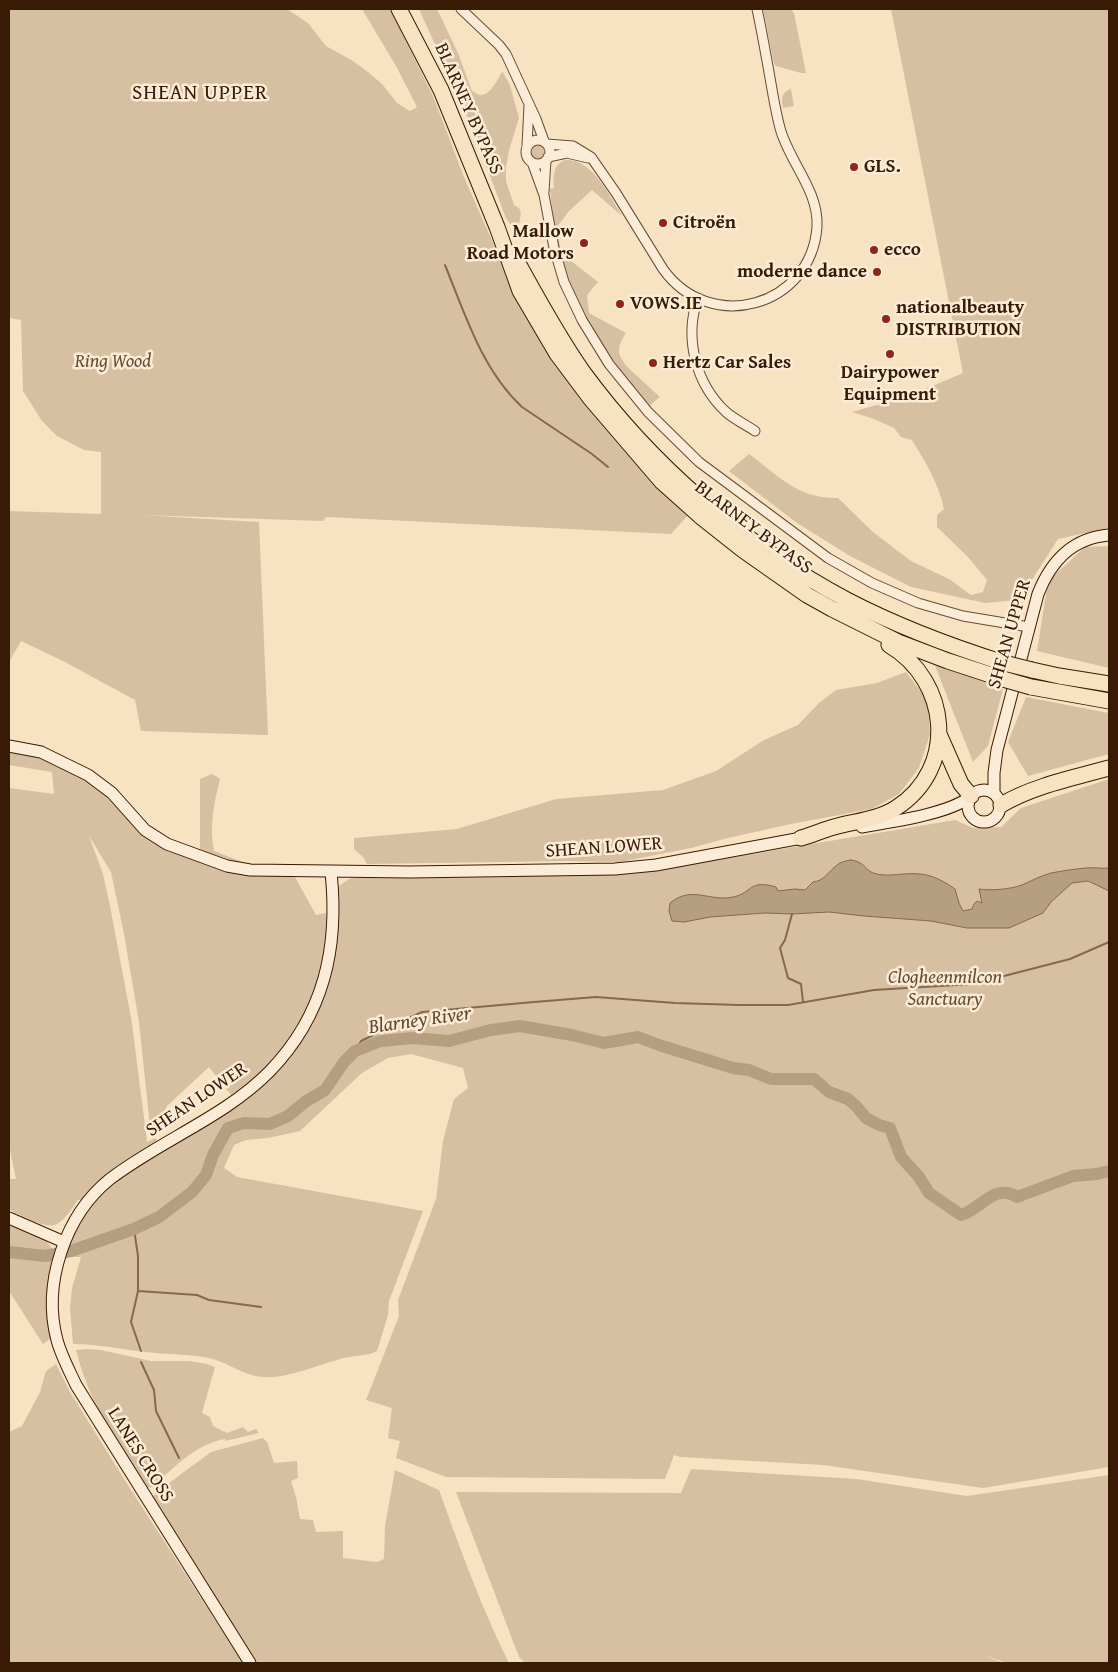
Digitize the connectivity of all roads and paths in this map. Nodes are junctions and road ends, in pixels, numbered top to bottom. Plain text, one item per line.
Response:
1 (400, 9) edge
2 (409, 9) edge
3 (461, 9) edge
4 (757, 9) edge
5 (413, 34) junction
6 (529, 105) junction
7 (545, 142) junction
8 (528, 146) junction
9 (547, 158) junction
10 (593, 160) junction
11 (532, 162) junction
12 (544, 195) junction
13 (497, 227) junction
14 (698, 298) junction
15 (755, 431) dead end
16 (1109, 535) edge
17 (807, 595) junction
18 (1029, 627) junction
19 (1109, 684) edge
20 (1109, 701) edge
21 (939, 734) junction
22 (9, 746) edge
23 (997, 750) junction
24 (1109, 768) edge
25 (972, 795) junction
26 (998, 799) junction
27 (969, 812) junction
28 (906, 819) junction
29 (801, 838) junction
30 (331, 872) junction
31 (9, 1218) edge
32 (70, 1230) junction
33 (49, 1236) junction
34 (63, 1246) junction
35 (250, 1663) edge

1 - 5 highway, BLARNEY BYPASS
2 - 5 highway
3 - 6 street
4 - 14 street
5 - 13 highway, BLARNEY BYPASS
6 - 7 street
6 - 8 street
7 - 8 street
7 - 9 street
7 - 10 street
8 - 11 street
9 - 10 street
9 - 11 street
9 - 12 street
10 - 14 street
11 - 12 street
12 - 18 street
13 - 17 highway, BLARNEY BYPASS
13 - 19 highway, BLARNEY BYPASS, bridge
14 - 15 street
16 - 18 main road, SHEAN UPPER
17 - 20 highway, BLARNEY BYPASS, bridge
17 - 21 highway
18 - 23 main road, SHEAN UPPER
21 - 25 highway
21 - 29 highway
22 - 30 main road, SHEAN LOWER
23 - 25 main road, SHEAN UPPER
23 - 26 main road, SHEAN UPPER
24 - 26 highway
25 - 26 main road
25 - 27 main road
25 - 28 main road, SHEAN LOWER
26 - 27 main road
27 - 28 main road, SHEAN LOWER
28 - 29 main road, SHEAN LOWER
29 - 30 main road, SHEAN LOWER
30 - 32 main road, SHEAN LOWER
31 - 33 main road
32 - 33 main road
32 - 34 main road, SHEAN LOWER
33 - 34 main road
34 - 35 main road, LANES CROSS

